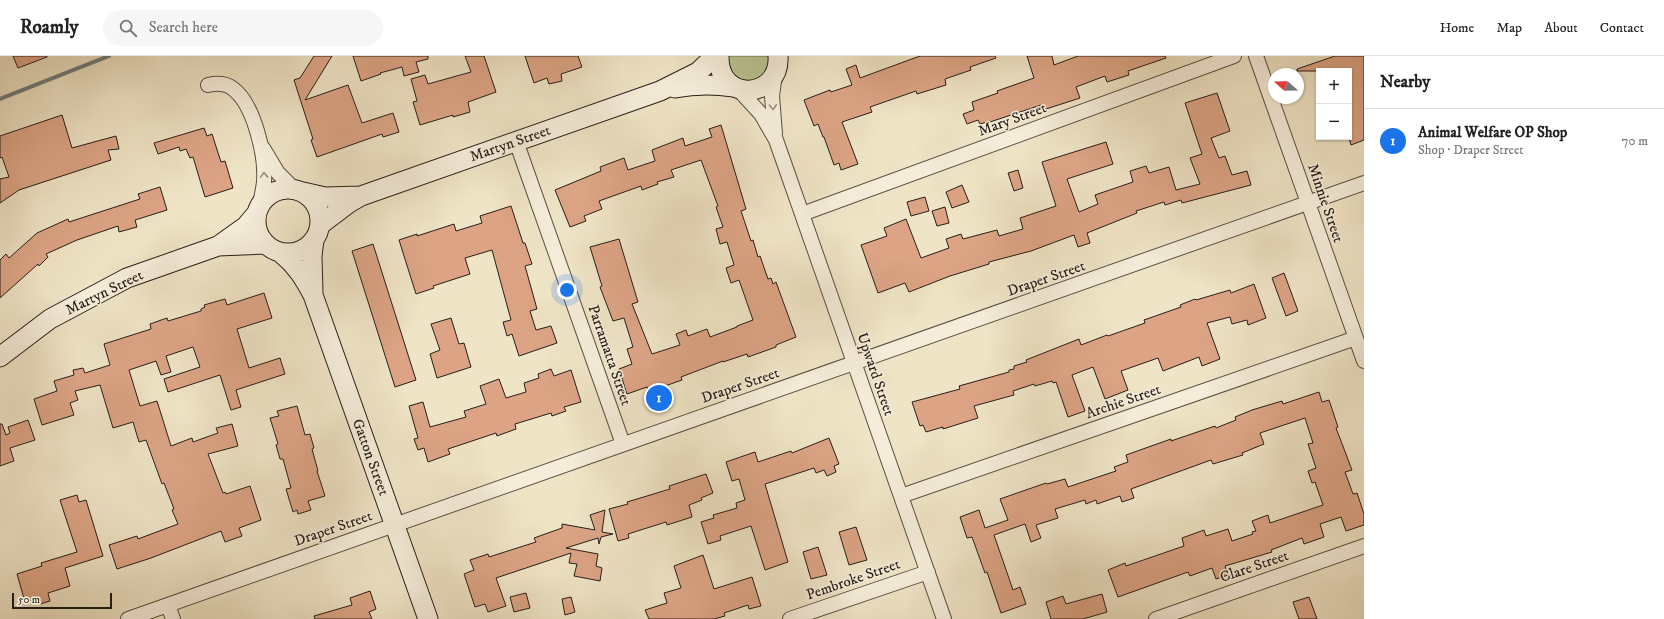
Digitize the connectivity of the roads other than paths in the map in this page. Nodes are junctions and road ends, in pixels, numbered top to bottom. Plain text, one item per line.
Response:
1 (715, 56) edge
2 (719, 56) edge
3 (1234, 56) edge
4 (1256, 56) edge
5 (780, 62) edge
6 (208, 85) dead end
7 (737, 88) junction
8 (660, 91) junction
9 (776, 140) junction
10 (516, 141) junction
11 (260, 144) junction
12 (1364, 183) edge
13 (298, 191) junction
14 (361, 196) junction
15 (1309, 203) junction
16 (258, 210) junction
17 (802, 214) junction
18 (317, 232) junction
19 (218, 246) junction
20 (274, 248) junction
21 (313, 295) junction
22 (1356, 338) junction
23 (0, 357) edge
24 (1364, 361) edge
25 (855, 363) junction
26 (623, 444) junction
27 (901, 496) junction
28 (395, 525) junction
29 (1364, 546) edge
30 (928, 572) junction
31 (168, 605) junction
32 (128, 619) edge
33 (173, 619) edge
34 (428, 619) edge
35 (790, 619) edge
36 (944, 619) edge
37 (1156, 619) edge

1 - 8 street, Martyn Street
2 - 7 street
3 - 17 street, Mary Street
4 - 15 street, Minnie Street
5 - 7 street, Martyn Street
5 -> 9 street, Upward Street
6 - 11 street
7 - 8 street, Martyn Street
7 - 9 street, Upward Street
8 - 10 street, Martyn Street
9 - 17 street, Upward Street
10 - 14 street, Martyn Street
10 - 26 street, Parramatta Street
11 - 13 street
16 -> 11 street
12 - 15 street, Draper Street
13 - 14 street, Martyn Street
13 - 16 street
13 - 18 street
14 - 18 street, Martyn Street
15 - 22 street, Minnie Street
15 - 25 street, Draper Street
16 - 19 street, Martyn Street
16 - 20 street
17 - 25 street, Upward Street
18 - 20 street
18 - 21 street, Gatton Street
19 - 20 street, Martyn Street
19 - 23 street, Martyn Street
20 - 21 street, Gatton Street
21 - 28 street, Gatton Street
22 - 24 street, Minnie Street
22 - 27 street, Archie Street
25 - 26 street, Draper Street
25 - 27 street, Upward Street
26 - 28 street, Draper Street
27 - 30 street, Upward Street
28 - 31 street, Draper Street
28 - 34 street, Gatton Street
29 - 37 street, Clare Street
30 - 35 street, Pembroke Street
30 - 36 street, Upward Street
31 - 32 street, Draper Street
31 - 33 street

